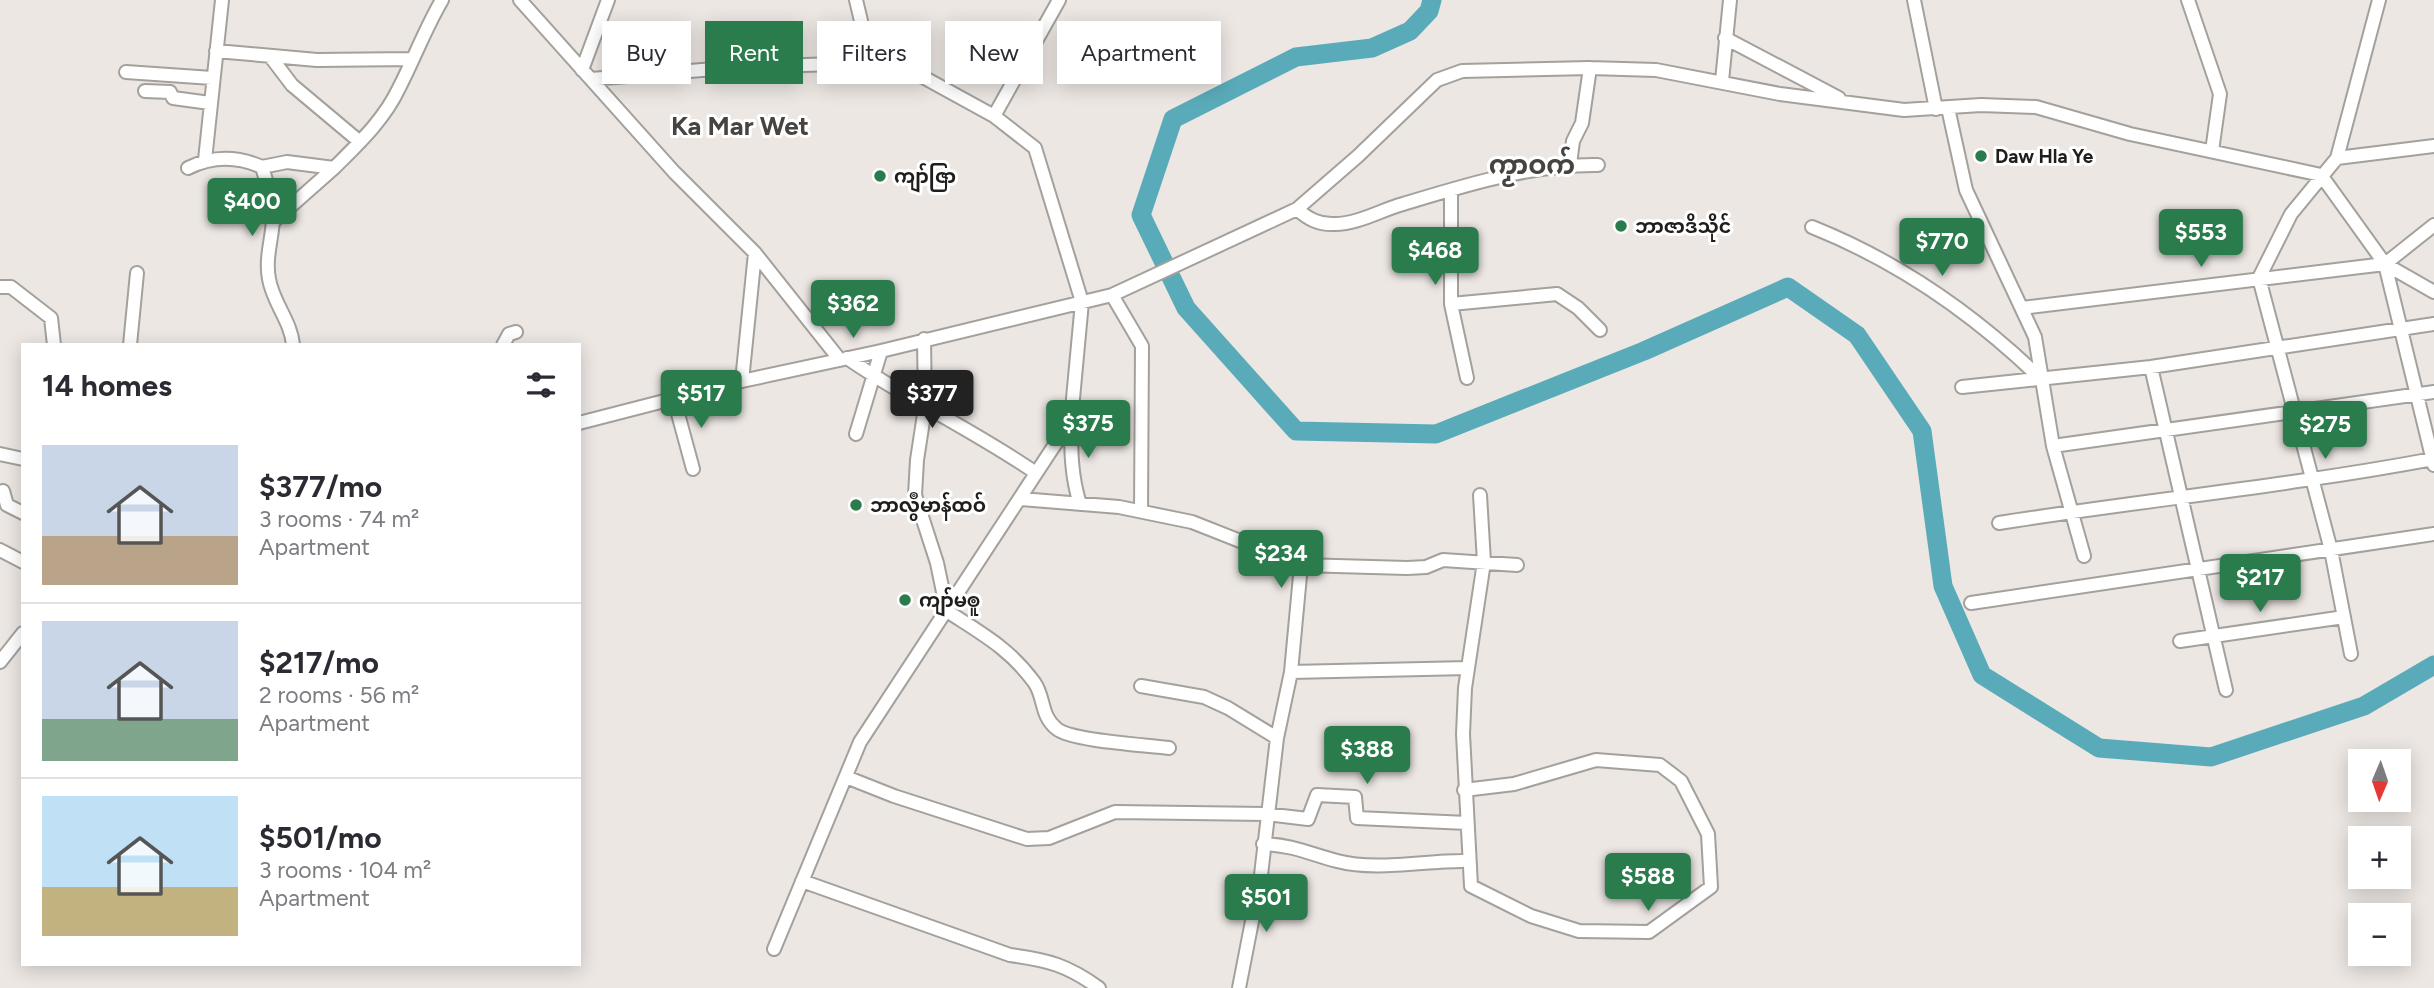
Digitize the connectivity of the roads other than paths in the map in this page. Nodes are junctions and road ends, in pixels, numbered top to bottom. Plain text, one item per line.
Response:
1 (222, 0) edge
2 (442, 0) edge
3 (520, 0) edge
4 (608, 0) edge
5 (856, 0) edge
6 (1059, 0) edge
7 (1730, 0) edge
8 (1914, 0) edge
9 (2188, 0) edge
10 (2379, 0) edge
11 (861, 21) edge
12 (1725, 38) junction
13 (216, 51) junction
14 (270, 56) junction
15 (412, 58) junction
16 (817, 65) edge
17 (1590, 68) junction
18 (126, 72) dead end
19 (587, 74) junction
20 (212, 78) junction
21 (931, 81) edge
22 (1722, 81) junction
23 (145, 90) dead end
24 (1845, 102) junction
25 (210, 103) junction
26 (1942, 108) junction
27 (994, 116) junction
28 (360, 142) junction
29 (2434, 146) edge
30 (2212, 151) junction
31 (2337, 158) junction
32 (205, 160) junction
33 (1570, 164) junction
34 (1598, 165) dead end
35 (261, 167) junction
36 (188, 168) dead end
37 (334, 169) junction
38 (2321, 175) junction
39 (1451, 191) junction
40 (1297, 209) junction
41 (274, 221) junction
42 (2434, 225) edge
43 (1812, 227) dead end
44 (755, 253) junction
45 (2385, 264) junction
46 (136, 273) dead end
47 (2259, 278) junction
48 (0, 287) edge
49 (2434, 292) edge
50 (1112, 295) junction
51 (1082, 302) junction
52 (1451, 304) junction
53 (2022, 308) junction
54 (2434, 324) edge
55 (2400, 329) junction
56 (1600, 330) dead end
57 (516, 332) dead end
58 (924, 340) junction
59 (54, 343) edge
60 (130, 343) edge
61 (293, 343) edge
62 (504, 343) edge
63 (2277, 346) junction
64 (881, 351) junction
65 (843, 359) junction
66 (2151, 366) junction
67 (874, 377) junction
68 (1467, 379) dead end
69 (2041, 379) junction
70 (742, 381) junction
71 (1962, 387) dead end
72 (2434, 392) edge
73 (2416, 396) junction
74 (674, 399) junction
75 (925, 408) junction
76 (2295, 413) junction
77 (1071, 420) junction
78 (581, 422) edge
79 (2165, 429) junction
80 (856, 434) dead end
81 (2053, 446) junction
82 (0, 454) edge
83 (21, 459) edge
84 (2433, 462) edge
85 (693, 469) dead end
86 (1036, 473) junction
87 (2313, 482) junction
88 (3, 491) dead end
89 (1480, 495) dead end
90 (2181, 496) junction
91 (1021, 499) junction
92 (1080, 504) junction
93 (1142, 511) junction
94 (21, 512) edge
95 (2071, 512) junction
96 (1999, 523) dead end
97 (2434, 534) edge
98 (0, 550) edge
99 (2331, 550) junction
100 (2084, 556) dead end
101 (21, 561) edge
102 (1484, 562) junction
103 (1301, 565) junction
104 (1517, 565) dead end
105 (2197, 569) junction
106 (1971, 603) dead end
107 (947, 611) junction
108 (2344, 617) junction
109 (21, 636) edge
110 (2214, 637) junction
111 (2180, 641) dead end
112 (2351, 654) dead end
113 (0, 662) edge
114 (1468, 668) junction
115 (1290, 671) junction
116 (1141, 686) dead end
117 (2226, 690) dead end
118 (1277, 738) junction
119 (1169, 747) dead end
120 (846, 776) junction
121 (1464, 790) junction
122 (1266, 814) junction
123 (1467, 823) junction
124 (1263, 844) junction
125 (1462, 861) dead end
126 (802, 881) junction
127 (775, 949) dead end
128 (1099, 988) edge
129 (1240, 988) edge

1 - 13 street
2 - 15 street
3 - 19 street
4 - 19 street
5 - 11 street
6 - 27 street
7 - 12 street
8 - 26 street
9 - 30 street
10 - 31 street
12 - 22 street
12 - 24 street
13 - 14 street
13 - 20 street
14 - 15 street
14 - 28 street
15 - 28 street
16 - 19 street
17 - 22 street
17 - 33 street
17 - 40 street
18 - 20 street
19 - 44 street
20 - 25 street
21 - 27 street
22 - 24 street
23 - 25 street
24 - 26 street
25 - 32 street
26 - 30 street
26 - 53 street
27 - 51 street
28 - 37 street
29 - 31 street
30 - 38 street
31 - 38 street
32 - 35 street
32 - 36 street
33 - 34 street
33 - 39 street
35 - 37 street
35 - 41 street
37 - 41 street
38 - 45 street
38 - 47 street
39 - 40 street
39 - 52 street
40 - 50 street
41 - 61 street
42 - 45 street
43 - 69 street
44 - 65 street
44 - 70 street
45 - 47 street
45 - 49 street
45 - 55 street
46 - 60 street
47 - 53 street
47 - 63 street
48 - 59 street
50 - 51 street
50 - 93 street
51 - 58 street
51 - 77 street
52 - 56 street
52 - 68 street
53 - 69 street
54 - 55 street
55 - 63 street
55 - 73 street
57 - 62 street
58 - 64 street
58 - 75 street
63 - 66 street
63 - 76 street
64 - 65 street
64 - 67 street
65 - 67 street
65 - 70 street
66 - 69 street
66 - 79 street
67 - 75 street
67 - 80 street
69 - 71 street
69 - 81 street
70 - 74 street
72 - 73 street
73 - 76 street
73 - 84 street
74 - 78 street
74 - 85 street
75 - 86 street
75 - 107 street
76 - 79 street
76 - 87 street
77 - 86 street
77 - 92 street
79 - 81 street
79 - 90 street
81 - 95 street
82 - 83 street
84 - 87 street
86 - 91 street
87 - 90 street
87 - 99 street
88 - 94 street
89 - 102 street
90 - 95 street
90 - 105 street
91 - 92 street
91 - 107 street
92 - 93 street
93 - 103 street
95 - 96 street
95 - 100 street
97 - 99 street
98 - 101 street
99 - 105 street
99 - 108 street
102 - 103 street
102 - 104 street
102 - 114 street
103 - 115 street
105 - 106 street
105 - 110 street
107 - 119 street
107 - 120 street
108 - 110 street
108 - 112 street
109 - 113 street
110 - 111 street
110 - 117 street
114 - 115 street
114 - 121 street
115 - 118 street
116 - 118 street
118 - 122 street
120 - 122 street
120 - 126 street
121 - 123 street
121 - 123 street
122 - 123 street
122 - 124 street
124 - 125 street
124 - 129 street
126 - 127 street
126 - 128 street

